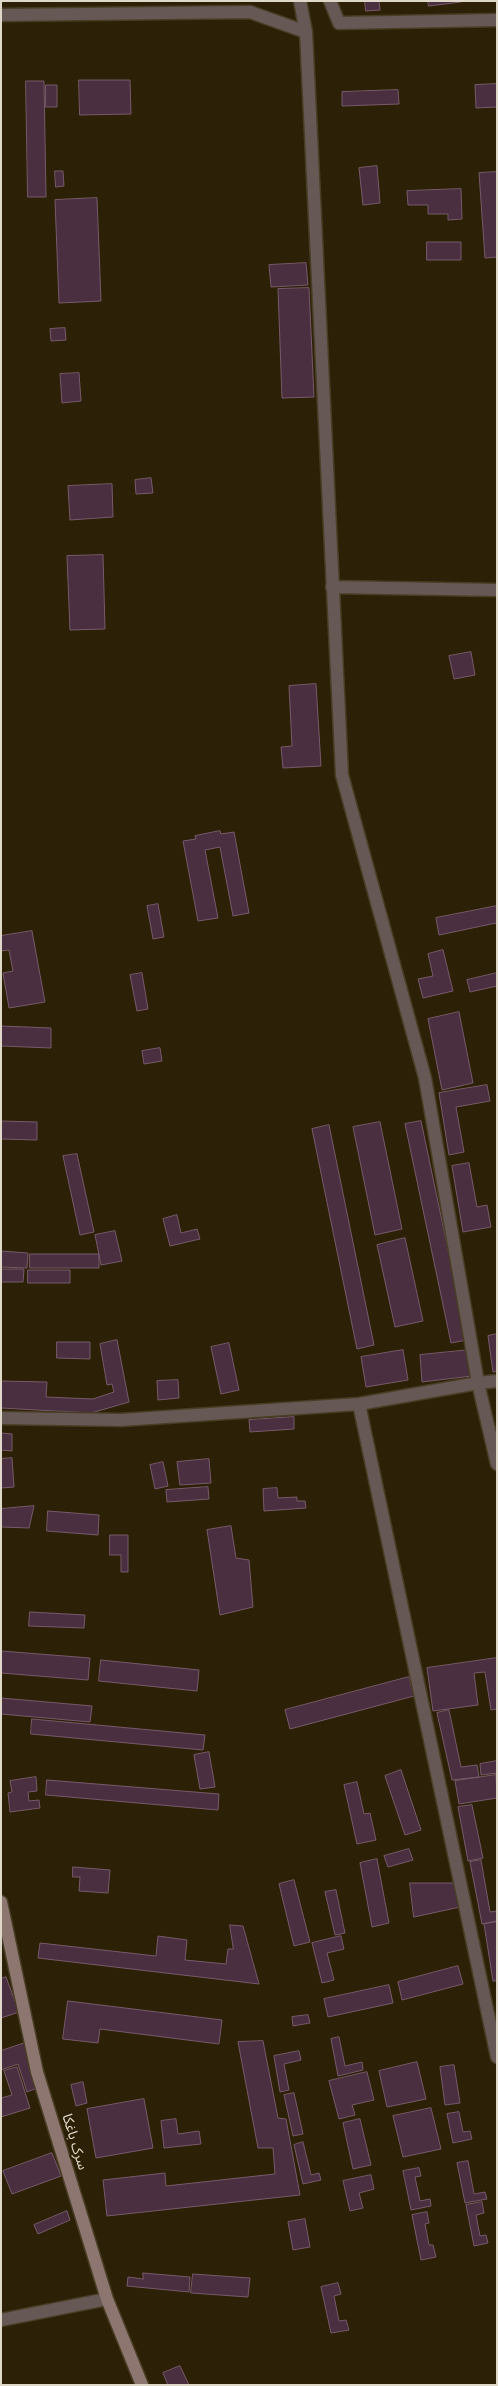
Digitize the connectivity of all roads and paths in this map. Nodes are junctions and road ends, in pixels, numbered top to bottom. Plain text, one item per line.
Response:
1 (300, 1) edge
2 (330, 1) edge
3 (1, 15) edge
4 (497, 20) edge
5 (306, 32) junction
6 (332, 587) junction
7 (497, 590) edge
8 (497, 1381) edge
9 (478, 1383) junction
10 (360, 1404) junction
11 (1, 1418) edge
12 (497, 1464) edge
13 (1, 1902) edge
14 (497, 2057) edge
15 (107, 2298) junction
16 (1, 2320) edge
17 (142, 2385) edge

1 - 5 street
2 - 4 street
3 - 5 street
5 - 6 street
6 - 7 street
6 - 9 street
8 - 9 street
9 - 10 street
9 - 12 street
10 - 11 street
10 - 14 street
13 - 15 street, سرک باغکا
15 - 16 street
15 - 17 street, سرک باغکا

